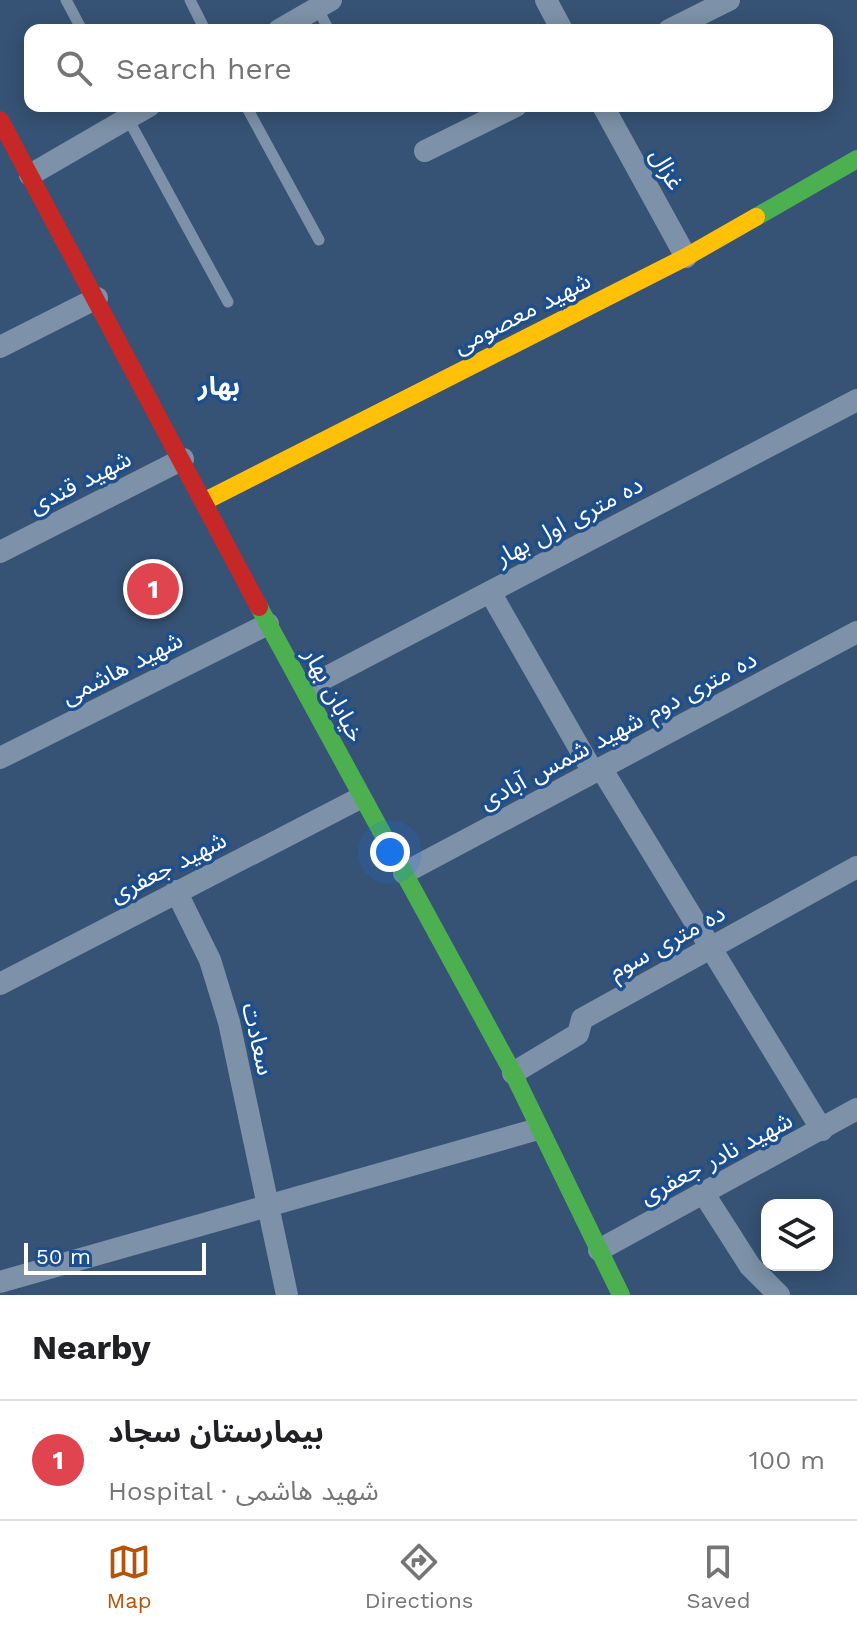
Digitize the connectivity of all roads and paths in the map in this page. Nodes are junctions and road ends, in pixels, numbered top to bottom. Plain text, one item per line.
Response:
1 (66, 0) edge
2 (190, 0) edge
3 (546, 0) edge
4 (729, 0) edge
5 (320, 3) edge
6 (79, 24) edge
7 (202, 24) edge
8 (288, 24) edge
9 (327, 24) edge
10 (559, 24) edge
11 (681, 24) edge
12 (124, 112) edge
13 (249, 112) edge
14 (504, 112) edge
15 (606, 112) edge
16 (0, 120) edge
17 (425, 151) dead end
18 (857, 159) edge
19 (30, 175) junction
20 (319, 240) dead end
21 (686, 257) junction
22 (97, 298) junction
23 (228, 302) dead end
24 (0, 347) edge
25 (857, 400) edge
26 (183, 459) junction
27 (205, 501) junction
28 (0, 552) edge
29 (490, 592) junction
30 (268, 624) junction
31 (857, 632) edge
32 (306, 688) junction
33 (0, 758) edge
34 (597, 770) junction
35 (360, 798) junction
36 (857, 867) edge
37 (404, 873) junction
38 (176, 891) junction
39 (712, 947) junction
40 (0, 984) edge
41 (513, 1073) junction
42 (857, 1109) edge
43 (538, 1129) junction
44 (822, 1130) junction
45 (704, 1194) junction
46 (267, 1206) junction
47 (599, 1250) junction
48 (0, 1282) edge
49 (287, 1295) edge
50 (621, 1295) edge
51 (779, 1295) edge

1 - 6 lane
2 - 7 lane
3 - 10 street
4 - 11 street
5 - 8 street
5 - 9 lane
12 - 19 street
12 - 23 lane
13 - 20 lane
14 - 17 street
15 - 21 street, غزال
16 - 19 main road, خیابان بهار
18 - 21 main road, شهید معصومی
19 - 22 main road, خیابان بهار
21 - 27 main road, شهید معصومی
22 - 24 street
22 - 26 main road, خیابان بهار
25 - 29 street, ده متری اول بهار
26 - 27 main road, خیابان بهار
26 - 28 street, شهید قندی
27 - 30 main road, خیابان بهار
29 - 32 street, ده متری اول بهار
29 - 34 street
30 - 32 main road, خیابان بهار
30 - 33 street, شهید هاشمی
31 - 34 street, ده متری دوم شهید شمس آبادی
32 - 35 main road, خیابان بهار
34 - 37 street, ده متری دوم شهید شمس آبادی
34 - 39 street
35 - 37 main road, خیابان بهار
35 - 38 street, شهید جعفری
36 - 39 street, ده متری سوم
37 - 41 main road, خیابان بهار
38 - 40 street, شهید جعفری
38 - 46 street, سعادت
39 - 41 street, ده متری سوم
39 - 44 street
41 - 43 main road, خیابان بهار
42 - 44 street, شهید نادر جعفری
43 - 46 street
43 - 47 main road, خیابان بهار
44 - 45 street, شهید نادر جعفری
45 - 47 street, شهید نادر جعفری
45 - 51 street
46 - 48 street
46 - 49 street, سعادت
47 - 50 main road, خیابان بهار

